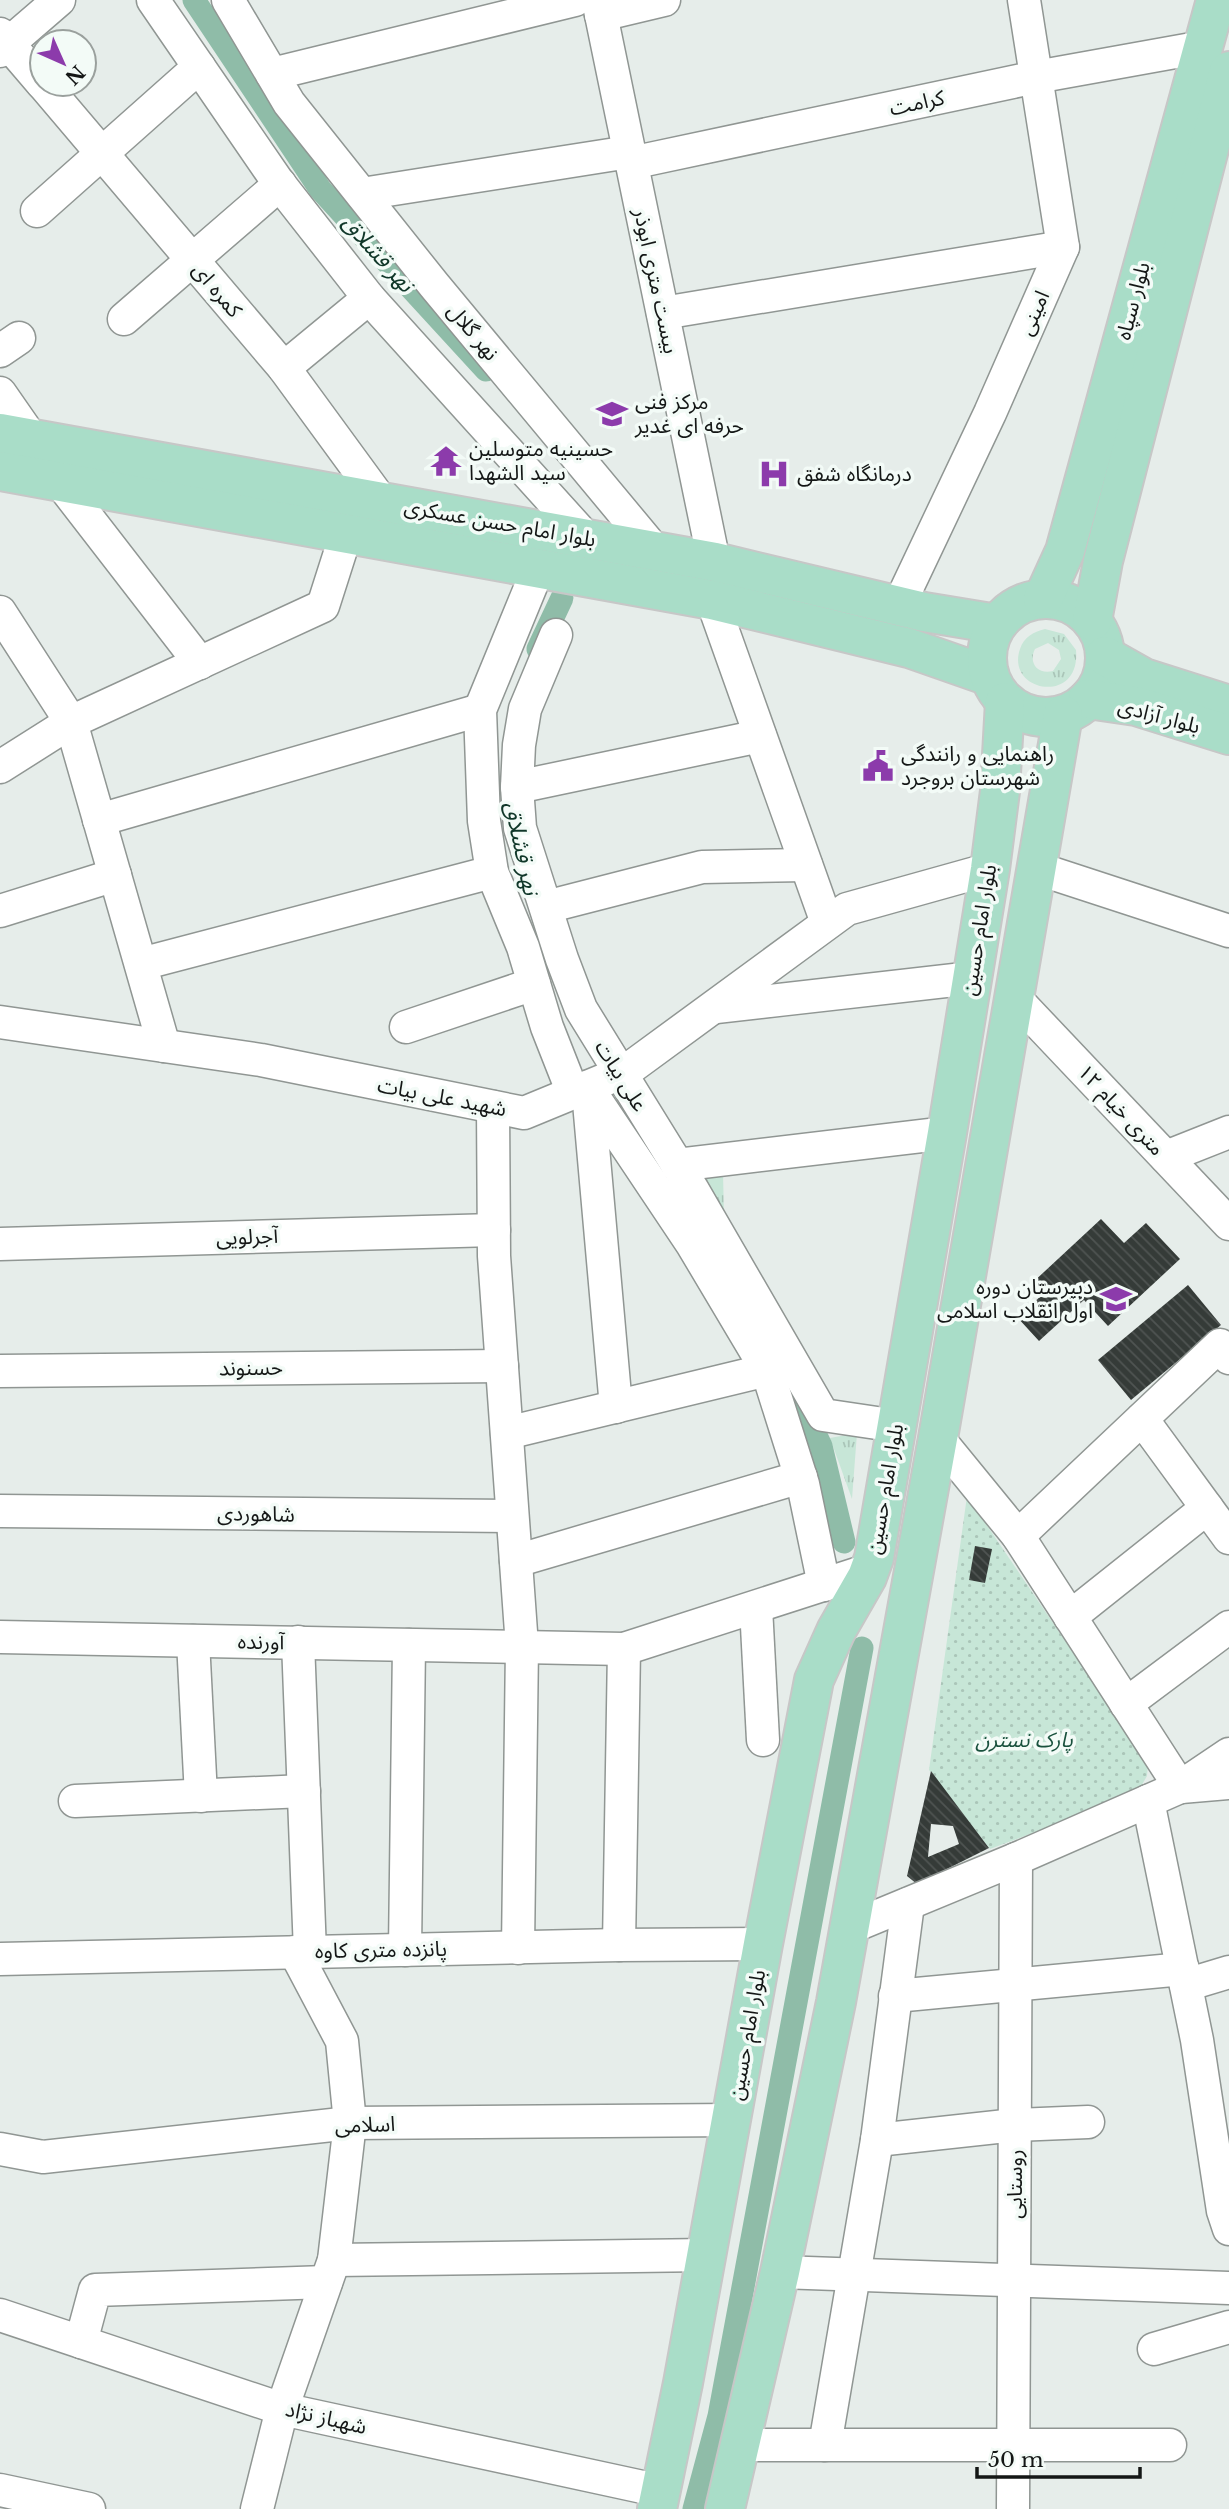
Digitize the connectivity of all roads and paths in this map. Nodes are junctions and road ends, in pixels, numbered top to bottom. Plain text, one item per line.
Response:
1 (59, 0) edge
2 (153, 0) edge
3 (228, 0) edge
4 (664, 0) edge
5 (1024, 0) edge
6 (1216, 0) edge
7 (591, 5) edge
8 (3, 43) edge
9 (1216, 59) edge
10 (199, 67) junction
11 (28, 69) edge
12 (272, 74) junction
13 (1036, 77) junction
14 (54, 98) edge
15 (1222, 125) edge
16 (102, 153) junction
17 (630, 158) junction
18 (280, 184) junction
19 (362, 194) junction
20 (37, 211) dead end
21 (1063, 247) junction
22 (192, 260) junction
23 (369, 298) junction
24 (663, 313) junction
25 (124, 319) dead end
26 (284, 368) junction
27 (1132, 372) junction
28 (0, 393) edge
29 (16, 436) edge
30 (0, 471) edge
31 (60, 482) junction
32 (382, 502) junction
33 (346, 534) junction
34 (587, 539) junction
35 (656, 552) junction
36 (714, 562) junction
37 (538, 569) junction
38 (579, 577) junction
39 (1043, 599) junction
40 (712, 600) junction
41 (899, 605) junction
42 (0, 612) edge
43 (1092, 621) junction
44 (998, 624) junction
45 (556, 635) dead end
46 (1105, 656) junction
47 (200, 663) junction
48 (997, 689) junction
49 (1229, 705) edge
50 (1075, 707) junction
51 (480, 710) junction
52 (71, 722) junction
53 (1229, 735) edge
54 (760, 736) junction
55 (0, 767) edge
56 (517, 786) junction
57 (99, 820) junction
58 (806, 865) junction
59 (1036, 868) junction
60 (990, 869) junction
61 (492, 872) junction
62 (115, 875) junction
63 (545, 907) junction
64 (0, 911) edge
65 (827, 923) junction
66 (1229, 931) edge
67 (141, 964) junction
68 (972, 978) junction
69 (534, 984) junction
70 (1013, 996) junction
71 (712, 1008) junction
72 (0, 1022) edge
73 (406, 1027) dead end
74 (164, 1046) junction
75 (619, 1074) junction
76 (580, 1090) junction
77 (493, 1107) junction
78 (1229, 1132) edge
79 (947, 1133) junction
80 (1166, 1157) junction
81 (677, 1165) junction
82 (1229, 1224) edge
83 (494, 1230) junction
84 (0, 1244) edge
85 (1224, 1351) edge
86 (502, 1366) junction
87 (767, 1370) junction
88 (0, 1371) edge
89 (617, 1407) junction
90 (1142, 1419) junction
91 (897, 1426) junction
92 (507, 1433) junction
93 (938, 1438) junction
94 (801, 1476) junction
95 (1207, 1508) junction
96 (0, 1511) edge
97 (513, 1516) junction
98 (1018, 1536) junction
99 (1229, 1538) edge
100 (516, 1561) junction
101 (870, 1570) junction
102 (914, 1570) junction
103 (824, 1585) junction
104 (756, 1606) junction
105 (1070, 1617) junction
106 (837, 1628) junction
107 (1229, 1628) edge
108 (0, 1637) edge
109 (193, 1641) junction
110 (298, 1643) junction
111 (409, 1645) junction
112 (522, 1646) junction
113 (624, 1649) junction
114 (898, 1655) junction
115 (1126, 1704) junction
116 (763, 1740) dead end
117 (1229, 1754) edge
118 (1229, 1783) edge
119 (1180, 1787) junction
120 (304, 1791) junction
121 (201, 1796) junction
122 (75, 1801) dead end
123 (1148, 1801) junction
124 (1016, 1858) junction
125 (908, 1905) junction
126 (849, 1928) junction
127 (763, 1944) junction
128 (619, 1945) junction
129 (518, 1948) junction
130 (405, 1950) junction
131 (303, 1952) junction
132 (0, 1959) edge
133 (1229, 1972) edge
134 (1184, 1977) junction
135 (1016, 1985) junction
136 (895, 1996) junction
137 (733, 2120) junction
138 (1088, 2122) dead end
139 (350, 2123) junction
140 (1015, 2124) junction
141 (877, 2140) junction
142 (0, 2149) edge
143 (1229, 2227) edge
144 (707, 2255) junction
145 (330, 2271) junction
146 (780, 2272) junction
147 (854, 2274) junction
148 (1014, 2280) junction
149 (1229, 2288) edge
150 (0, 2315) edge
151 (1229, 2327) edge
152 (81, 2342) junction
153 (1154, 2349) dead end
154 (282, 2409) junction
155 (741, 2445) junction
156 (825, 2445) junction
157 (1014, 2445) junction
158 (1170, 2445) dead end
159 (0, 2490) edge
160 (659, 2500) edge
161 (89, 2509) edge
162 (257, 2509) edge
163 (725, 2509) edge
164 (1013, 2509) edge

1 - 8 street
2 - 10 street
3 - 12 street, نهر گلال
4 - 7 street
5 - 13 street
6 - 9 main road, بلوار سپاه
7 - 12 street
7 - 17 street, بیست متری ابوذر
8 - 11 street, کمره ای
9 - 13 street, کرامت
9 - 15 main road, بلوار سپاه
9 - 27 main road, بلوار سپاه
10 - 16 street
10 - 18 street
12 - 19 street, نهر گلال
13 - 17 street, کرامت
13 - 21 street
14 - 16 street, کمره ای
15 - 27 main road, بلوار سپاه
16 - 20 street
16 - 22 street, کمره ای
17 - 19 street, کرامت
17 - 24 street, بیست متری ابوذر
18 - 22 street
18 - 23 street
19 - 35 street, نهر گلال
21 - 24 street
21 - 41 street, امینی
22 - 25 street
22 - 26 street, کمره ای
23 - 26 street
23 - 34 street
24 - 36 street, بیست متری ابوذر
26 - 32 street, کمره ای
27 - 39 main road, بلوار سپاه
27 - 43 main road, بلوار سپاه
28 - 29 street
29 - 32 main road, بلوار امام حسن عسکری
30 - 31 main road, بلوار امام حسن عسکری
31 - 33 main road, بلوار امام حسن عسکری
31 - 47 street
32 - 34 main road, بلوار امام حسن عسکری
33 - 37 main road, بلوار امام حسن عسکری
33 - 47 street
34 - 35 main road, بلوار امام حسن عسکری
34 - 38 main road
35 - 36 main road, بلوار امام حسن عسکری
36 - 41 main road, بلوار امام حسن عسکری
37 - 38 main road, بلوار امام حسن عسکری
37 - 51 street
38 - 40 main road, بلوار امام حسن عسکری
39 - 43 main road
39 - 44 main road
40 - 48 main road, بلوار امام حسن عسکری
40 - 54 street
41 - 44 main road, بلوار امام حسن عسکری
42 - 52 street
43 - 46 main road
44 - 48 main road
45 - 56 street, علی بیات
46 - 49 main road, بلوار آزادی
46 - 50 main road
47 - 52 street
48 - 50 main road
48 - 60 main road, بلوار امام حسین
50 - 53 main road, بلوار آزادی
50 - 59 main road, بلوار امام حسین
51 - 57 street
51 - 61 street
52 - 55 street
52 - 57 street
54 - 56 street
54 - 58 street
56 - 63 street, علی بیات
57 - 62 street
58 - 63 street
58 - 65 street
59 - 66 street
59 - 70 main road, بلوار امام حسین
60 - 65 street, شهید علی بیات
60 - 68 main road, بلوار امام حسین
61 - 67 street
61 - 69 street
62 - 64 street
62 - 67 street
63 - 75 street, علی بیات
65 - 71 street, شهید علی بیات
67 - 74 street
68 - 71 street
68 - 79 main road, بلوار امام حسین
69 - 73 street
69 - 76 street
70 - 80 street, ۱۲ متری خیام
70 - 93 main road, بلوار امام حسین
71 - 75 street, شهید علی بیات
72 - 74 street, شهید علی بیات
74 - 77 street, شهید علی بیات
75 - 76 street, شهید علی بیات
75 - 81 street, علی بیات
76 - 77 street, شهید علی بیات
76 - 87 street, علی بیات
76 - 89 street
77 - 83 street
78 - 80 street
79 - 81 street
79 - 91 main road, بلوار امام حسین
80 - 82 street, ۱۲ متری خیام
81 - 91 street, علی بیات
83 - 84 street, آجرلویی
83 - 86 street
85 - 90 street
86 - 88 street, حسنوند
86 - 92 street
87 - 89 street
87 - 94 street, علی بیات
89 - 92 street
90 - 95 street
90 - 98 street
91 - 101 main road, بلوار امام حسین
92 - 97 street
93 - 98 street
93 - 102 main road, بلوار امام حسین
94 - 100 street
94 - 103 street, علی بیات
95 - 99 street
95 - 105 street
96 - 97 street, شاهوردی
97 - 100 street
98 - 105 street
100 - 112 street
101 - 102 main road
101 - 103 street, آورنده
101 - 106 main road, بلوار امام حسین
102 - 114 main road, بلوار امام حسین
103 - 104 street, آورنده
104 - 113 street, آورنده
104 - 116 street
105 - 115 street
106 - 114 main road
106 - 127 main road, بلوار امام حسین
107 - 115 street
108 - 109 street, آورنده
109 - 110 street, آورنده
109 - 121 street
110 - 111 street, آورنده
110 - 120 street
111 - 112 street, آورنده
111 - 130 street
112 - 113 street, آورنده
112 - 129 street
113 - 128 street
114 - 126 main road, بلوار امام حسین
115 - 119 street
117 - 119 street
118 - 119 street
119 - 123 street
120 - 121 street
120 - 131 street
121 - 122 street
123 - 124 street
123 - 134 street
124 - 125 street
124 - 135 street, روستایی
125 - 126 street
125 - 136 street
126 - 146 main road, بلوار امام حسین
127 - 128 street, پانزده متری کاوه
127 - 137 main road, بلوار امام حسین
128 - 129 street, پانزده متری کاوه
129 - 130 street, پانزده متری کاوه
130 - 131 street, پانزده متری کاوه
131 - 132 street, پانزده متری کاوه
131 - 139 street
133 - 134 street
134 - 135 street
134 - 143 street
135 - 136 street
135 - 140 street, روستایی
136 - 141 street
137 - 139 street, اسلامی
137 - 144 main road, بلوار امام حسین
138 - 140 street
139 - 142 street, اسلامی
139 - 145 street
140 - 141 street
140 - 148 street, روستایی
141 - 147 street
144 - 145 street
144 - 160 main road, بلوار امام حسین
145 - 152 street
145 - 154 street
146 - 147 street
146 - 155 main road, بلوار امام حسین
147 - 148 street
147 - 156 street
148 - 149 street
148 - 157 street, روستایی
150 - 152 street, شهباز نژاد
151 - 153 street
152 - 154 street, شهباز نژاد
154 - 160 street, شهباز نژاد
154 - 162 street
155 - 156 street
155 - 163 main road, بلوار امام حسین
156 - 157 street
157 - 158 street
157 - 164 street, روستایی
159 - 161 street

